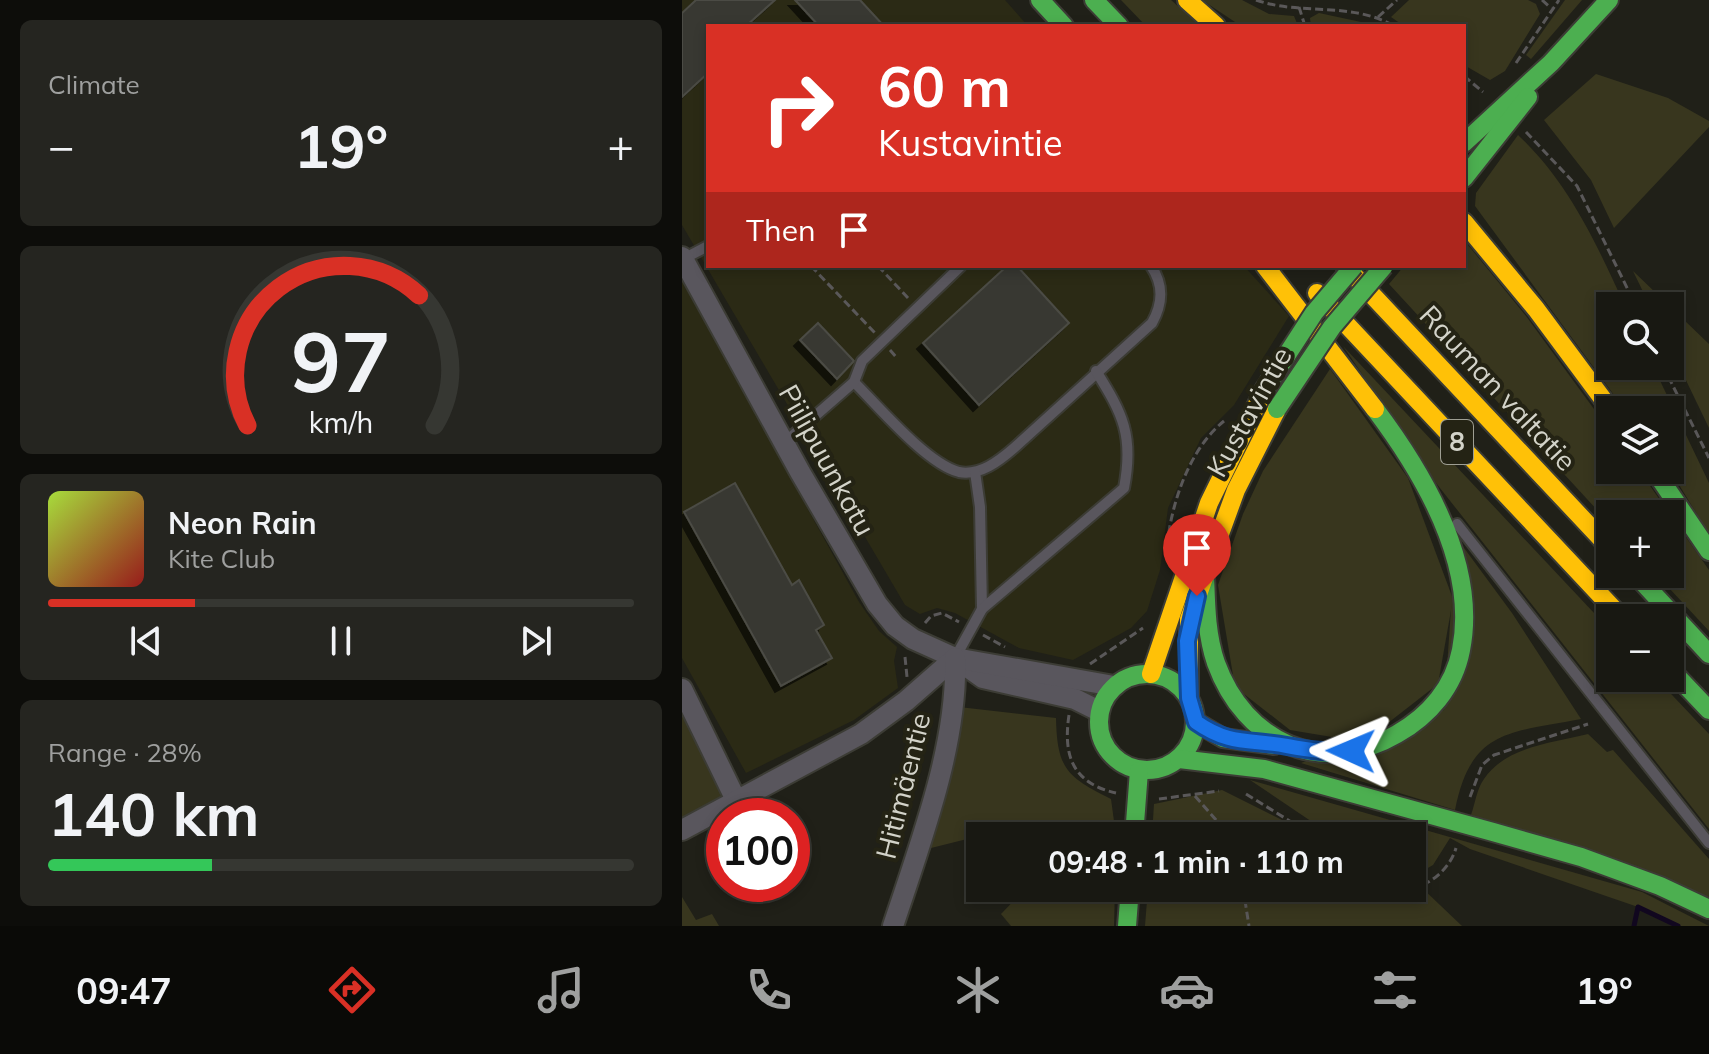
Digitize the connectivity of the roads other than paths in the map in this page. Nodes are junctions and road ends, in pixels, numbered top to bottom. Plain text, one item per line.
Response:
1 (1040, 0) edge
2 (1094, 0) edge
3 (1187, 0) edge
4 (1609, 0) edge
5 (1062, 24) edge
6 (1117, 24) edge
7 (1214, 24) edge
8 (1551, 63) junction
9 (1466, 141) edge
10 (1466, 176) edge
11 (1466, 224) edge
12 (706, 247) edge
13 (682, 258) edge
14 (959, 268) edge
15 (1153, 268) edge
16 (1267, 268) edge
17 (1347, 268) edge
18 (1352, 268) edge
19 (1382, 268) edge
20 (1302, 277) dead end
21 (689, 286) edge
22 (1096, 371) junction
23 (854, 382) junction
24 (1601, 396) edge
25 (784, 443) junction
26 (975, 472) junction
27 (1421, 478) junction
28 (1664, 484) edge
29 (1596, 533) edge
30 (1709, 551) edge
31 (1205, 573) junction
32 (1648, 588) edge
33 (1609, 604) edge
34 (982, 609) junction
35 (1709, 654) edge
36 (955, 658) junction
37 (1151, 674) junction
38 (1684, 684) edge
39 (1114, 686) junction
40 (682, 689) edge
41 (1189, 698) junction
42 (1709, 710) edge
43 (1099, 711) junction
44 (1196, 722) junction
45 (1284, 745) junction
46 (1179, 759) junction
47 (1139, 771) junction
48 (735, 798) edge
49 (744, 798) edge
50 (706, 818) edge
51 (1135, 822) edge
52 (682, 830) edge
53 (1709, 843) edge
54 (1129, 902) edge
55 (1709, 909) edge
56 (893, 926) edge
57 (1127, 926) edge

1 - 5 main road
2 - 6 main road
3 - 7 main road
4 - 8 main road
8 - 9 main road
8 - 10 main road
11 - 24 main road
12 - 13 lane
13 - 21 street, Piilipuunkatu
14 - 23 lane
15 - 22 lane
16 - 27 main road
17 - 29 main road, Rauman valtatie / 8
18 - 37 main road, Kustavintie, bridge
19 - 31 main road, Kustavintie, bridge
20 - 33 main road, 8
21 - 25 street, Piilipuunkatu
22 - 26 lane
22 - 34 lane
23 - 25 lane
23 - 26 lane
25 - 36 street, Piilipuunkatu
26 - 34 lane
27 - 45 main road
27 - 53 lane
28 - 30 main road
31 - 41 main road, Kustavintie
31 - 45 main road
32 - 35 main road
34 - 36 lane
36 - 39 street
36 - 43 street
36 - 49 street
36 - 56 street, Hitimäentie
37 - 39 main road
37 - 41 main road
38 - 42 main road
39 - 43 main road
40 - 48 street
41 - 44 main road
43 - 47 main road
44 - 45 main road
44 - 46 main road
46 - 47 main road
46 - 55 main road
47 - 51 main road
50 - 52 street
54 - 57 main road

